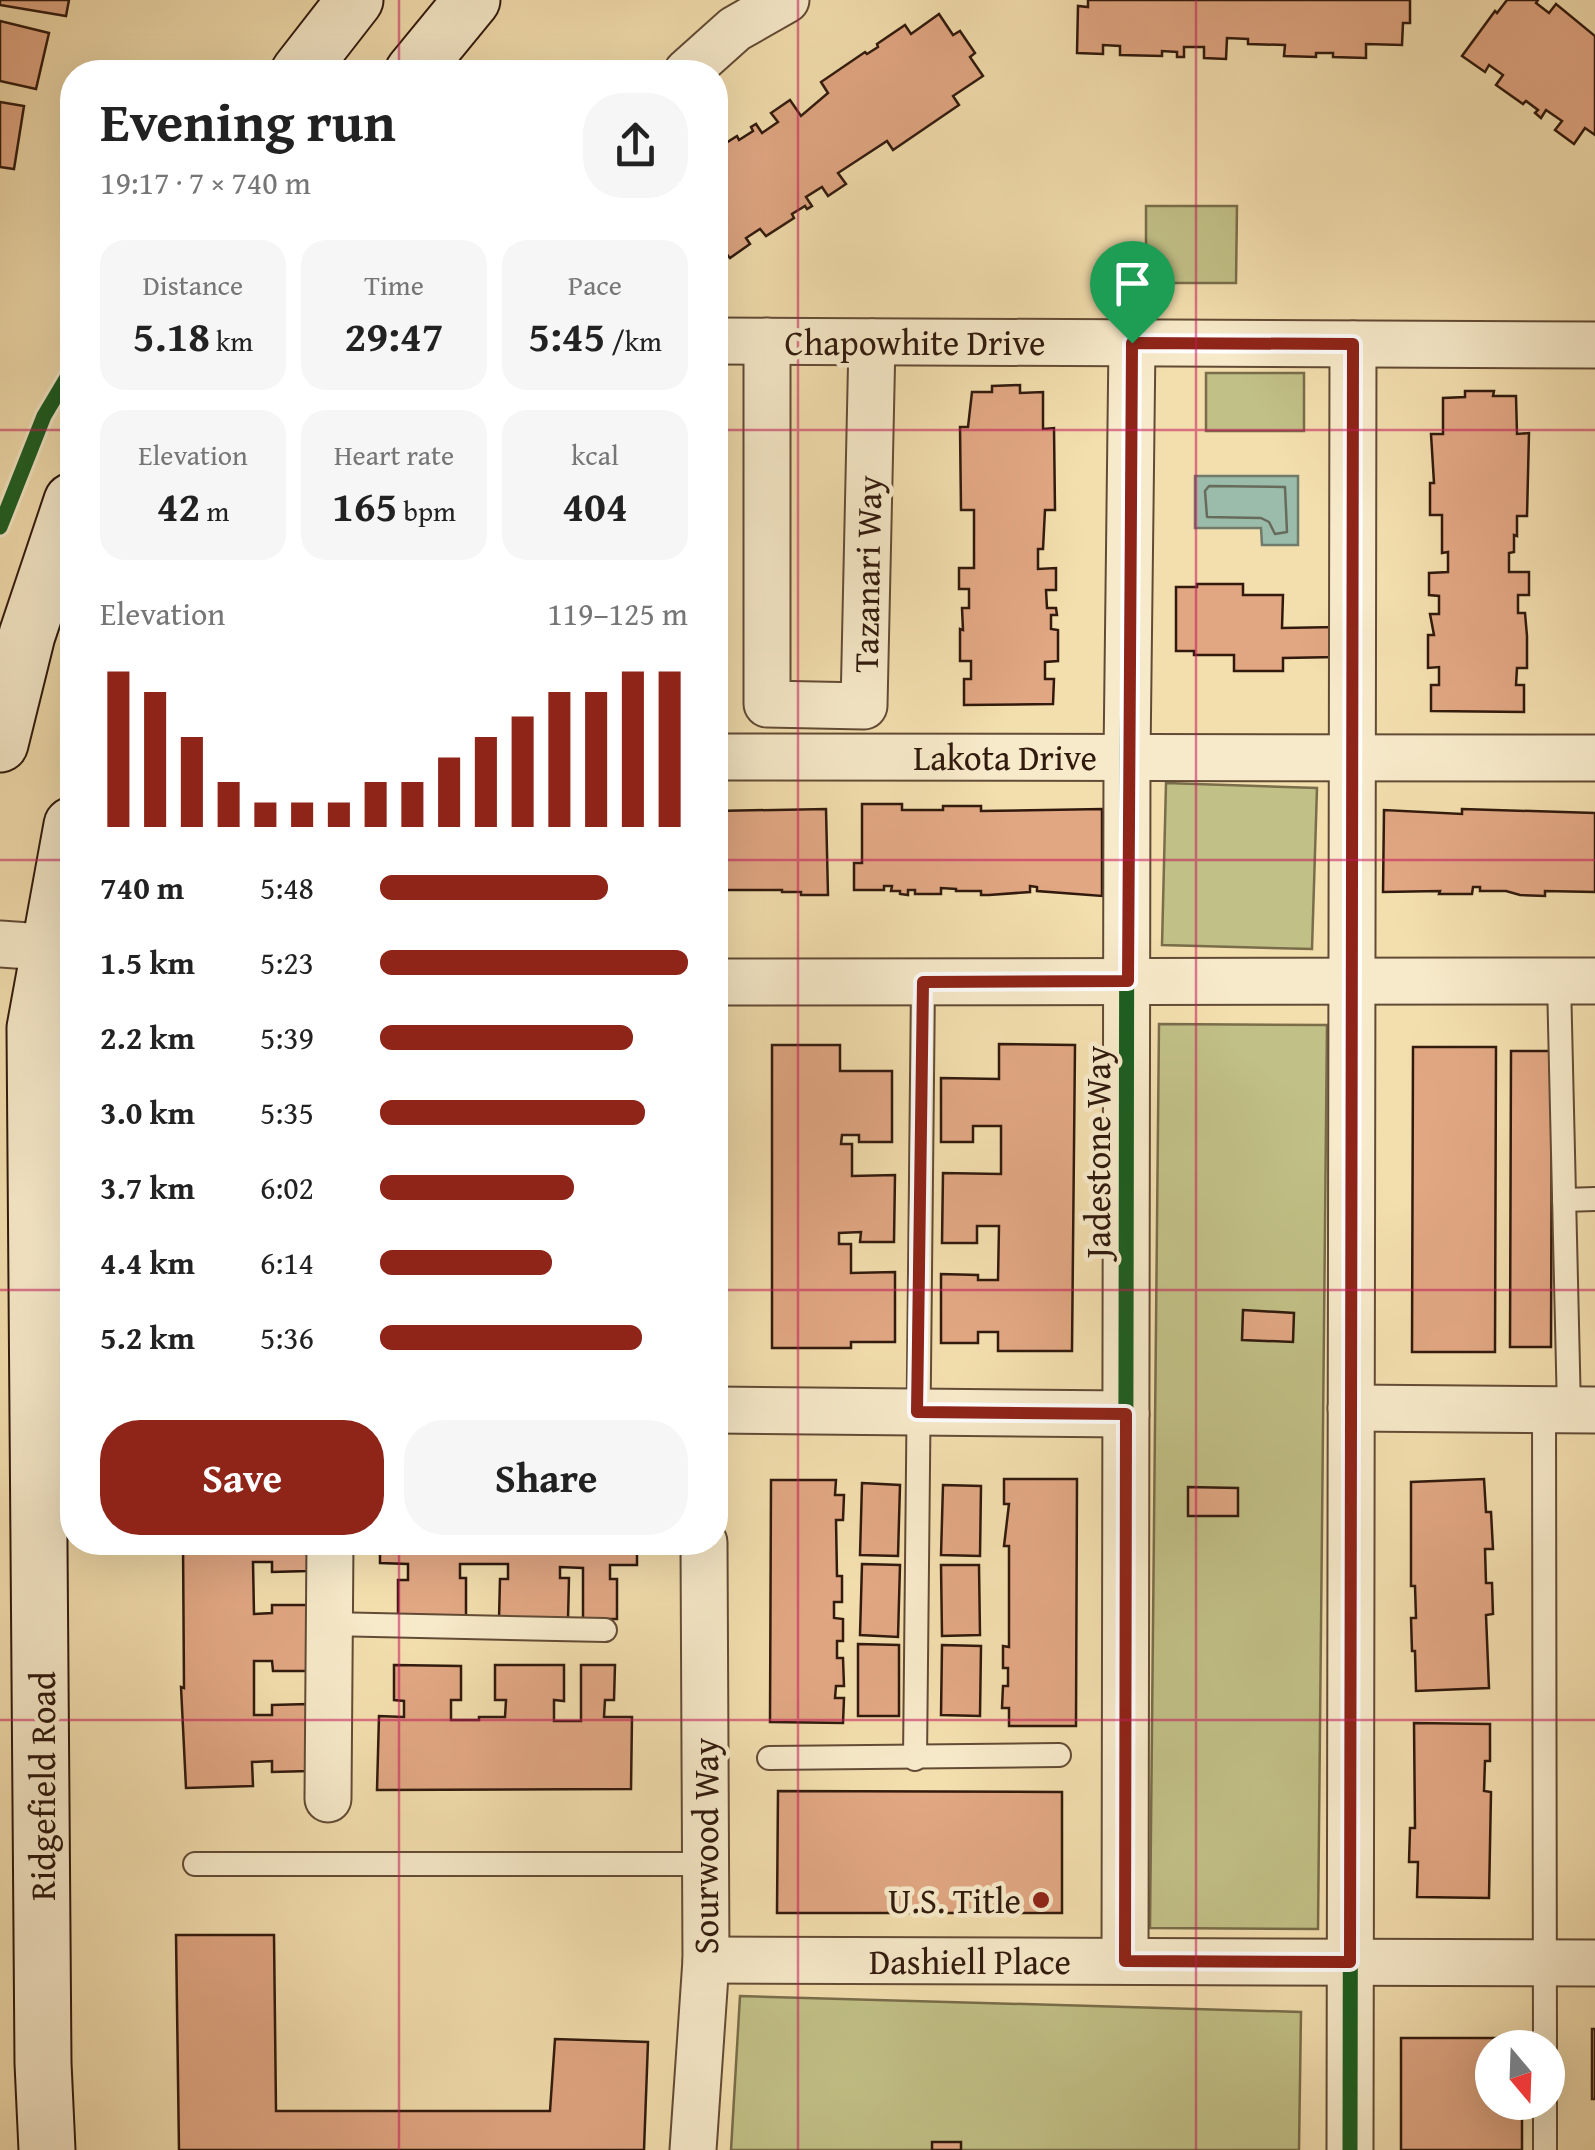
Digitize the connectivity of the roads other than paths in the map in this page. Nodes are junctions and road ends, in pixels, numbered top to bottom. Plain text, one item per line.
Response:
1 (355, 0) edge
2 (472, 0) edge
3 (786, 0) edge
4 (308, 60) edge
5 (423, 60) edge
6 (700, 60) edge
7 (728, 341) edge
8 (767, 342) junction
9 (872, 342) junction
10 (1132, 343) junction
11 (1353, 344) junction
12 (1595, 345) edge
13 (60, 537) edge
14 (0, 744) edge
15 (1127, 757) junction
16 (728, 758) edge
17 (1352, 758) junction
18 (1595, 758) edge
19 (60, 872) edge
20 (41, 947) edge
21 (1128, 981) junction
22 (1352, 981) junction
23 (1577, 981) edge
24 (728, 982) edge
25 (923, 982) junction
26 (1564, 1200) junction
27 (1595, 1200) edge
28 (1351, 1408) junction
29 (728, 1410) edge
30 (1569, 1410) edge
31 (917, 1412) junction
32 (1126, 1414) junction
33 (330, 1555) edge
34 (704, 1555) edge
35 (329, 1624) junction
36 (604, 1630) dead end
37 (1059, 1755) dead end
38 (769, 1758) dead end
39 (915, 1758) junction
40 (328, 1799) dead end
41 (195, 1864) dead end
42 (705, 1864) junction
43 (706, 1960) junction
44 (1125, 1961) junction
45 (1350, 1962) junction
46 (1545, 1962) junction
47 (1595, 1963) edge
48 (1545, 2030) edge
49 (1545, 2120) edge
50 (47, 2150) edge
51 (694, 2150) edge
52 (1350, 2150) edge
53 (1545, 2150) edge

1 - 4 main road
2 - 5 main road
3 - 6 street
7 - 8 street, Chapowhite Drive
8 - 9 street, Chapowhite Drive
8 - 9 street, Tazanari Way
9 - 10 street, Chapowhite Drive
10 - 11 street, Chapowhite Drive
10 - 15 street, Jadestone Way
11 - 12 street, Chapowhite Drive
11 - 17 street
13 - 14 main road
15 - 16 street, Lakota Drive
15 - 17 street, Lakota Drive
15 - 21 street, Jadestone Way
17 - 18 street, Lakota Drive
17 - 22 street
19 - 20 main road, Ridgefield Road
20 - 50 main road, Ridgefield Road
21 - 22 street
21 - 25 street
21 - 32 street, Jadestone Way
22 - 23 street
22 - 28 street
23 - 26 lane
24 - 25 street
25 - 31 lane
26 - 27 lane
26 - 30 lane
28 - 30 street
28 - 45 street
29 - 31 street
30 - 46 lane
31 - 32 street
31 - 39 lane
32 - 44 street, Jadestone Way
33 - 35 street
34 - 42 street, Sourwood Way
35 - 36 lane
35 - 40 street
37 - 39 lane
38 - 39 lane
41 - 42 lane
42 - 43 street, Sourwood Way
43 - 44 street, Dashiell Place
43 - 51 street, Sourwood Way
44 - 45 street, Dashiell Place
45 - 46 street, Dashiell Place
45 - 52 street
46 - 47 street, Dashiell Place
46 - 48 lane
49 - 53 lane

